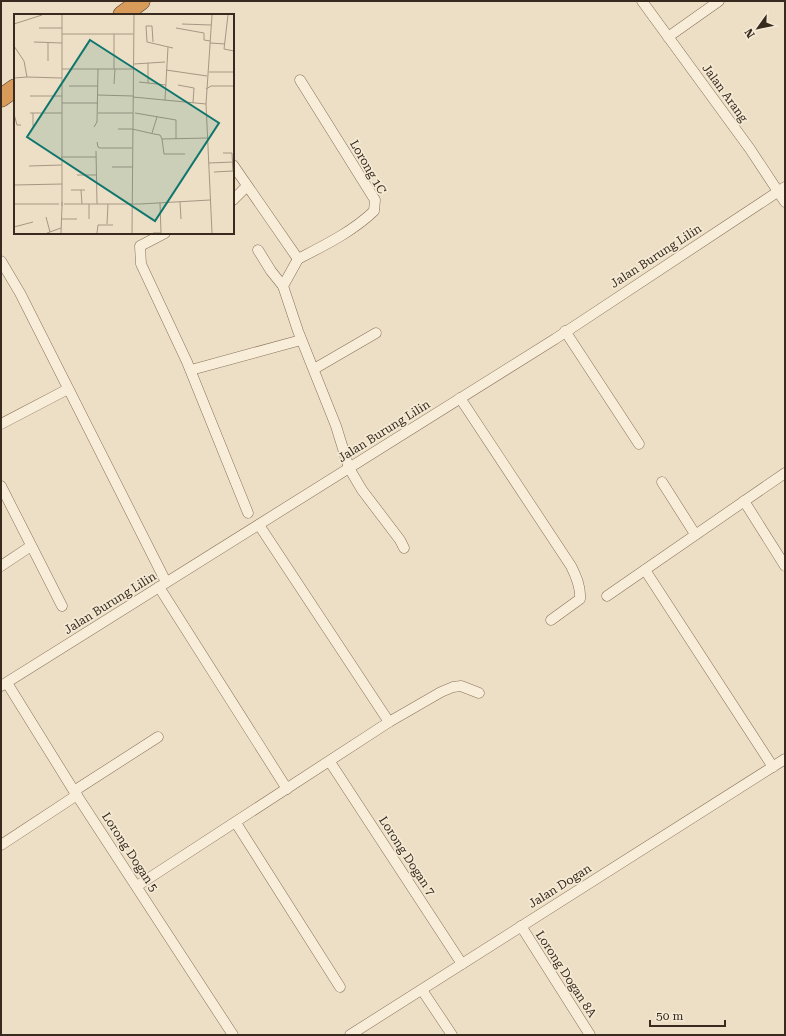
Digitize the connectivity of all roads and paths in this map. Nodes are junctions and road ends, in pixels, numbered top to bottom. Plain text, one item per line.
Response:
1 (141, 1) edge
2 (642, 1) edge
3 (719, 1) edge
4 (125, 14) edge
5 (668, 37) junction
6 (300, 80) dead end
7 (14, 89) edge
8 (1, 98) edge
9 (234, 166) edge
10 (247, 186) junction
11 (782, 190) edge
12 (234, 199) edge
13 (785, 202) edge
14 (162, 234) edge
15 (258, 250) dead end
16 (298, 259) junction
17 (1, 261) edge
18 (284, 286) junction
19 (565, 331) junction
20 (376, 333) dead end
21 (301, 340) junction
22 (314, 369) junction
23 (191, 370) junction
24 (68, 389) junction
25 (460, 398) junction
26 (1, 424) edge
27 (639, 444) dead end
28 (349, 468) junction
29 (785, 472) edge
30 (662, 482) dead end
31 (1, 486) edge
32 (744, 500) junction
33 (248, 513) dead end
34 (259, 525) junction
35 (695, 534) junction
36 (31, 546) junction
37 (404, 548) dead end
38 (1, 566) edge
39 (785, 566) edge
40 (645, 570) junction
41 (162, 585) junction
42 (607, 596) dead end
43 (62, 606) dead end
44 (551, 620) dead end
45 (4, 685) edge
46 (479, 693) dead end
47 (389, 722) junction
48 (158, 737) dead end
49 (785, 759) edge
50 (330, 762) junction
51 (773, 767) junction
52 (287, 789) junction
53 (76, 793) junction
54 (236, 823) junction
55 (1, 845) edge
56 (137, 886) junction
57 (521, 926) junction
58 (462, 964) junction
59 (340, 987) dead end
60 (422, 990) junction
61 (233, 1035) edge
62 (350, 1035) edge
63 (452, 1035) edge
64 (590, 1035) edge

1 - 4 highway
2 - 5 street, Jalan Arang
3 - 5 street
5 - 11 street, Jalan Arang
6 - 16 street, Lorong 1C
7 - 8 highway
9 - 10 street
10 - 12 street
10 - 16 street
11 - 13 street, Jalan Arang
11 - 19 street, Jalan Burung Lilin
14 - 23 street
15 - 18 street
16 - 18 street
17 - 24 street
18 - 21 street
19 - 25 street, Jalan Burung Lilin
19 - 27 street
20 - 22 street
21 - 22 street
21 - 23 street
22 - 28 street
23 - 33 street
24 - 26 street
24 - 41 street
25 - 28 street, Jalan Burung Lilin
25 - 44 street
28 - 34 street, Jalan Burung Lilin
28 - 37 street
29 - 32 street
30 - 35 street
31 - 36 street
32 - 35 street
32 - 39 street
34 - 41 street, Jalan Burung Lilin
34 - 47 street
35 - 40 street
36 - 38 street
36 - 43 street
40 - 42 street
40 - 51 street
41 - 45 street, Jalan Burung Lilin
41 - 52 street
45 - 53 street, Lorong Dogan 5
46 - 47 street
47 - 50 street
48 - 53 street
49 - 51 street, Jalan Dogan
50 - 52 street
50 - 58 street, Lorong Dogan 7
51 - 57 street, Jalan Dogan
52 - 54 street
53 - 55 street
53 - 56 street, Lorong Dogan 5
54 - 56 street
54 - 59 street
56 - 61 street, Lorong Dogan 5
57 - 58 street, Jalan Dogan
57 - 64 street, Lorong Dogan 8A
58 - 60 street, Jalan Dogan
60 - 62 street, Jalan Dogan
60 - 63 street

